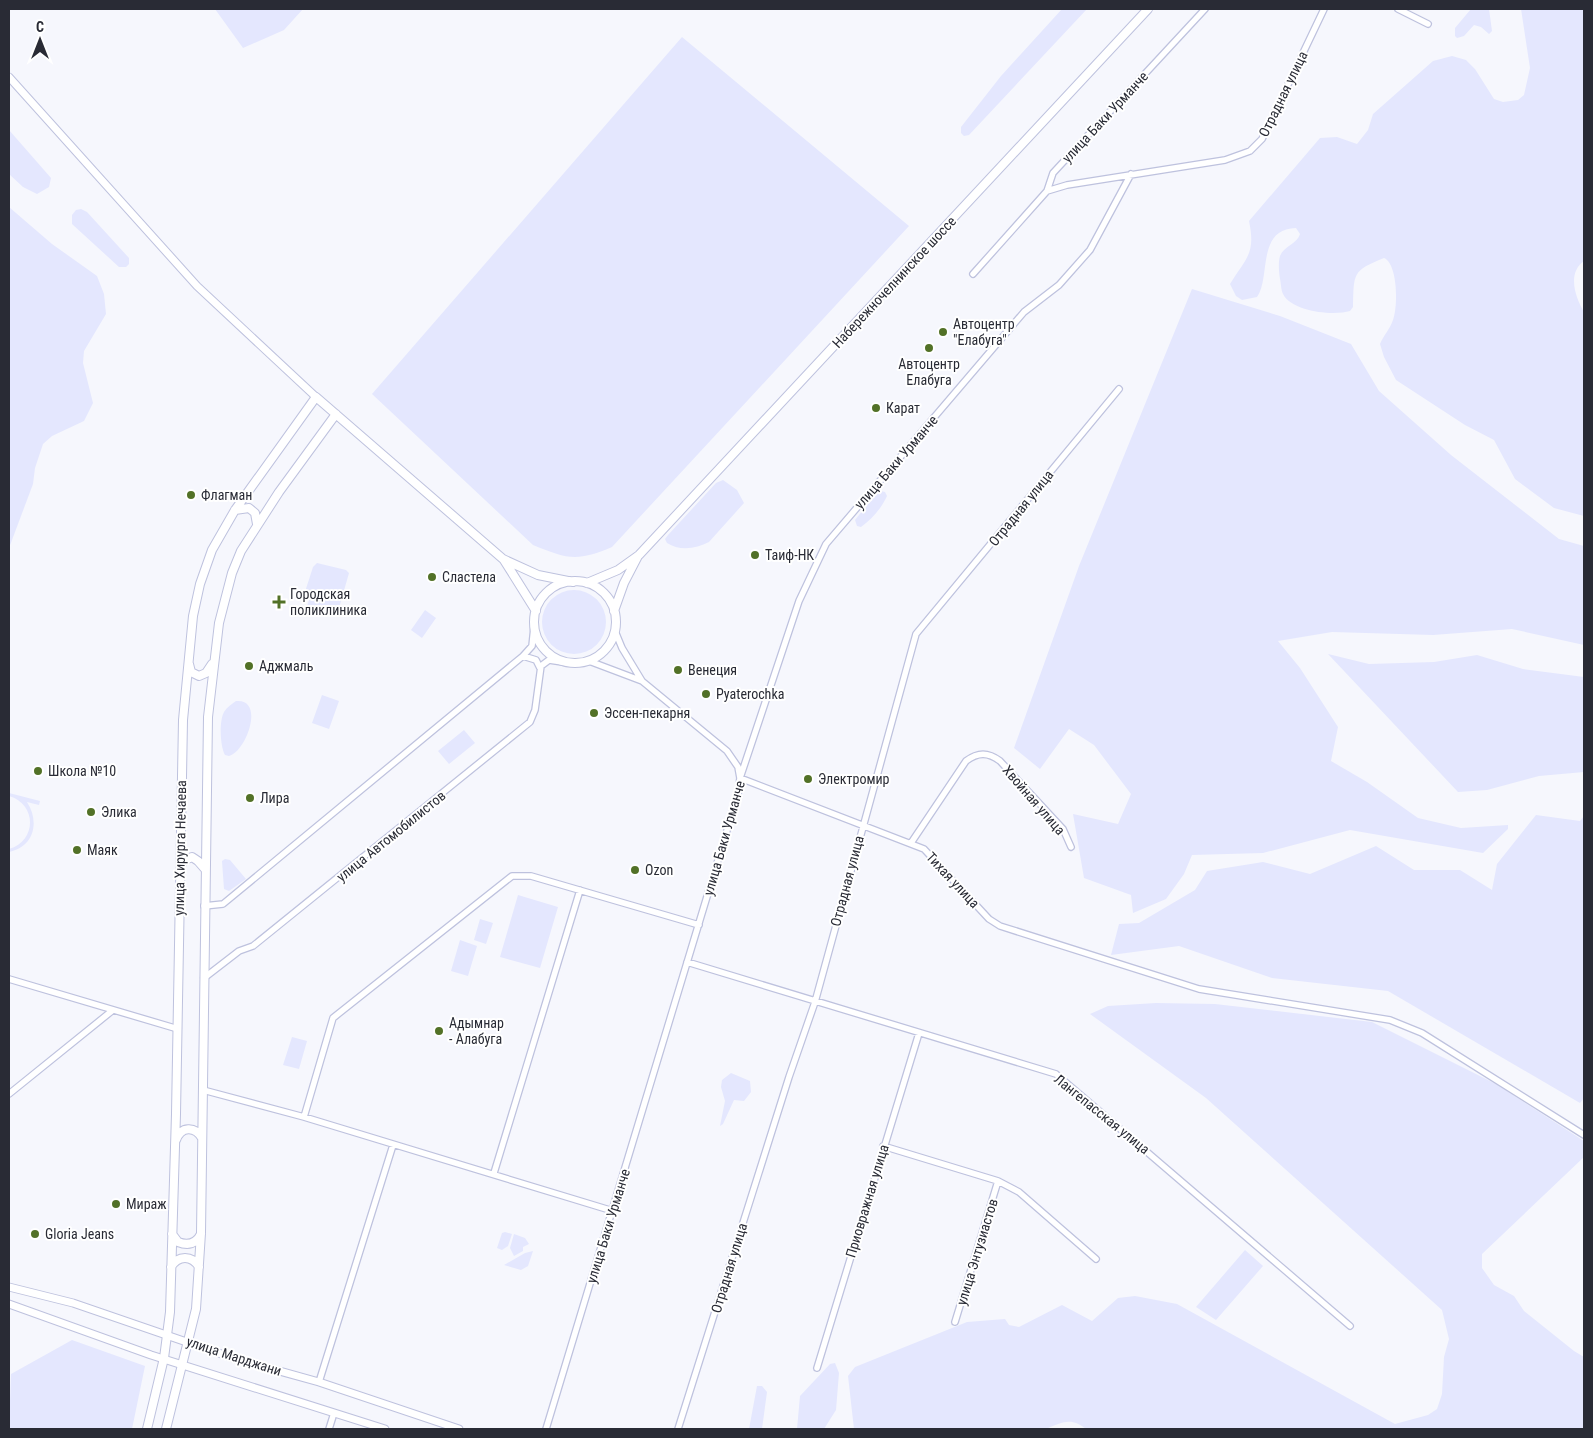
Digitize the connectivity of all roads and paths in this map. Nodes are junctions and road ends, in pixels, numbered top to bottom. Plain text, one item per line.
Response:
1 (1148, 9) edge
2 (1205, 9) edge
3 (1324, 9) edge
4 (1398, 9) edge
5 (1428, 24) dead end
6 (9, 77) edge
7 (1131, 174) junction
8 (1047, 190) junction
9 (973, 274) dead end
10 (1119, 389) dead end
11 (316, 397) junction
12 (336, 414) junction
13 (235, 510) junction
14 (257, 524) junction
15 (639, 555) junction
16 (503, 559) junction
17 (573, 582) junction
18 (587, 584) junction
19 (536, 611) junction
20 (614, 611) junction
21 (534, 627) junction
22 (615, 631) junction
23 (523, 656) junction
24 (188, 660) junction
25 (589, 661) junction
26 (213, 663) junction
27 (569, 663) junction
28 (540, 668) junction
29 (642, 681) junction
30 (740, 778) junction
31 (862, 825) junction
32 (911, 843) junction
33 (1071, 847) dead end
34 (205, 868) junction
35 (179, 871) junction
36 (580, 890) junction
37 (204, 906) junction
38 (699, 926) junction
39 (687, 962) junction
40 (204, 978) junction
41 (9, 979) edge
42 (815, 1002) junction
43 (113, 1010) junction
44 (178, 1029) junction
45 (919, 1033) junction
46 (203, 1090) junction
47 (9, 1094) edge
48 (304, 1117) junction
49 (1584, 1135) edge
50 (202, 1138) junction
51 (176, 1140) junction
52 (393, 1145) junction
53 (883, 1146) junction
54 (494, 1173) junction
55 (998, 1181) junction
56 (613, 1211) junction
57 (172, 1232) junction
58 (202, 1233) junction
59 (1096, 1259) dead end
60 (171, 1267) junction
61 (199, 1267) junction
62 (9, 1287) edge
63 (9, 1304) edge
64 (955, 1322) dead end
65 (1350, 1326) dead end
66 (169, 1335) junction
67 (189, 1342) junction
68 (164, 1358) junction
69 (182, 1363) junction
70 (817, 1368) dead end
71 (319, 1382) junction
72 (334, 1413) junction
73 (148, 1425) edge
74 (165, 1428) edge
75 (156, 1429) edge
76 (329, 1429) edge
77 (385, 1429) edge
78 (459, 1429) edge
79 (546, 1429) edge
80 (678, 1429) edge

1 - 15 main road, Набережночелнинское шоссе
2 - 8 street, улица Баки Урманче
3 - 7 street, Отрадная улица
4 - 5 street
6 - 11 street
7 - 8 street, Отрадная улица
7 - 30 street, улица Баки Урманче
8 - 9 street, улица Баки Урманче
10 - 31 street, Отрадная улица
11 - 12 main road
11 - 13 main road, улица Хирурга Нечаева
12 - 14 main road, улица Хирурга Нечаева
12 - 16 main road
13 - 14 main road
13 - 24 main road, улица Хирурга Нечаева
14 - 26 main road, улица Хирурга Нечаева
15 - 18 main road, Набережночелнинское шоссе
15 - 20 main road, Набережночелнинское шоссе
16 - 17 main road
16 - 19 main road
17 - 18 main road
17 - 19 main road
18 - 20 main road
19 - 21 main road
20 - 22 main road
21 - 23 street
21 - 27 main road
22 - 25 main road
22 - 29 street
23 - 28 street
23 - 37 street
24 - 26 main road
24 - 35 main road, улица Хирурга Нечаева
25 - 27 main road
25 - 29 street
26 - 34 main road, улица Хирурга Нечаева
27 - 28 street
28 - 40 street, улица Автомобилистов
29 - 30 street
30 - 31 street, Тихая улица
30 - 38 street, улица Баки Урманче
31 - 32 street, Тихая улица
31 - 42 street, Отрадная улица
32 - 33 street, Хвойная улица
32 - 49 street, Тихая улица
34 - 35 main road
34 - 37 main road, улица Хирурга Нечаева
35 - 44 main road, улица Хирурга Нечаева
36 - 38 street
36 - 48 street
36 - 54 street
37 - 40 main road, улица Хирурга Нечаева
38 - 39 street, улица Баки Урманче
39 - 42 street, Лангепасская улица
39 - 56 street, улица Баки Урманче
40 - 46 main road, улица Хирурга Нечаева
41 - 43 street
42 - 45 street, Лангепасская улица
42 - 80 street, Отрадная улица
43 - 44 street
43 - 47 street
44 - 51 main road, улица Хирурга Нечаева
45 - 53 street, Приовражная улица
45 - 65 street, Лангепасская улица
46 - 48 street
46 - 50 main road, улица Хирурга Нечаева
48 - 52 street
50 - 51 main road
50 - 58 main road, улица Хирурга Нечаева
51 - 57 main road, улица Хирурга Нечаева
52 - 54 street
52 - 71 street
53 - 55 street, улица Энтузиастов
53 - 70 street, Приовражная улица
54 - 56 street
55 - 59 street, улица Энтузиастов
55 - 64 street, улица Энтузиастов
56 - 79 street, улица Баки Урманче
57 - 58 main road
57 - 60 main road, улица Хирурга Нечаева
58 - 61 main road, улица Хирурга Нечаева
60 - 61 main road
60 - 66 main road, улица Хирурга Нечаева
61 - 67 main road, улица Хирурга Нечаева
62 - 66 street, улица Марджани
63 - 68 street, улица Марджани
66 - 67 street, улица Марджани
66 - 68 main road, улица Хирурга Нечаева
67 - 69 main road, улица Хирурга Нечаева
67 - 71 street, улица Марджани
68 - 69 street, улица Марджани
68 - 73 main road, улица Хирурга Нечаева
69 - 72 street, улица Марджани
69 - 74 main road, улица Хирурга Нечаева
71 - 78 street, улица Марджани
72 - 76 street
72 - 77 street, улица Марджани
73 - 75 main road

